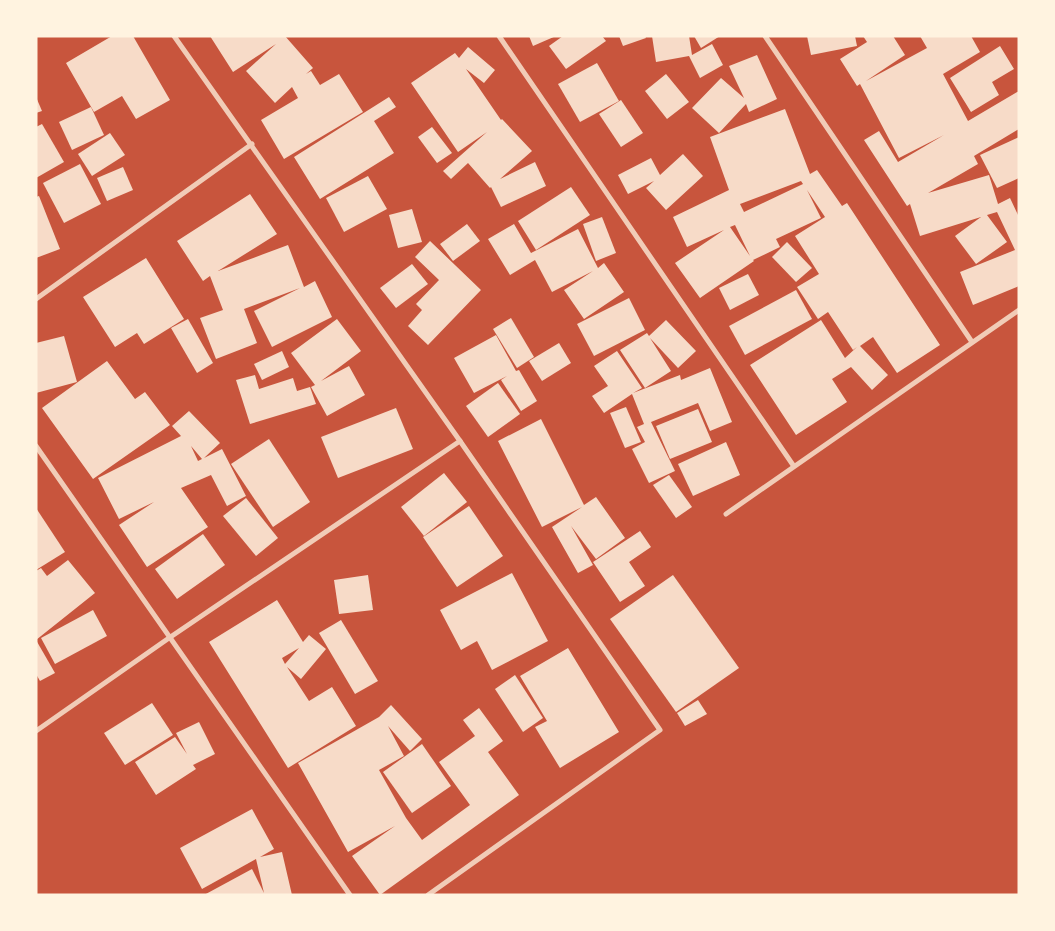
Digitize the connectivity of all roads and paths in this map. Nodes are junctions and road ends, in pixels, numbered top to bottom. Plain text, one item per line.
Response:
1 (174, 36) edge
2 (499, 36) edge
3 (765, 36) edge
4 (252, 144) junction
5 (36, 299) edge
6 (1019, 310) edge
7 (972, 342) junction
8 (460, 441) junction
9 (36, 446) edge
10 (793, 465) junction
11 (726, 514) dead end
12 (169, 638) junction
13 (36, 732) edge
14 (350, 895) edge
15 (428, 895) edge

1 - 4 street
2 - 10 street
3 - 7 street
4 - 5 street
4 - 8 street
6 - 7 street
7 - 10 street
8 - 12 street
8 - 15 street
9 - 12 street
10 - 11 street
12 - 13 street
12 - 14 street

